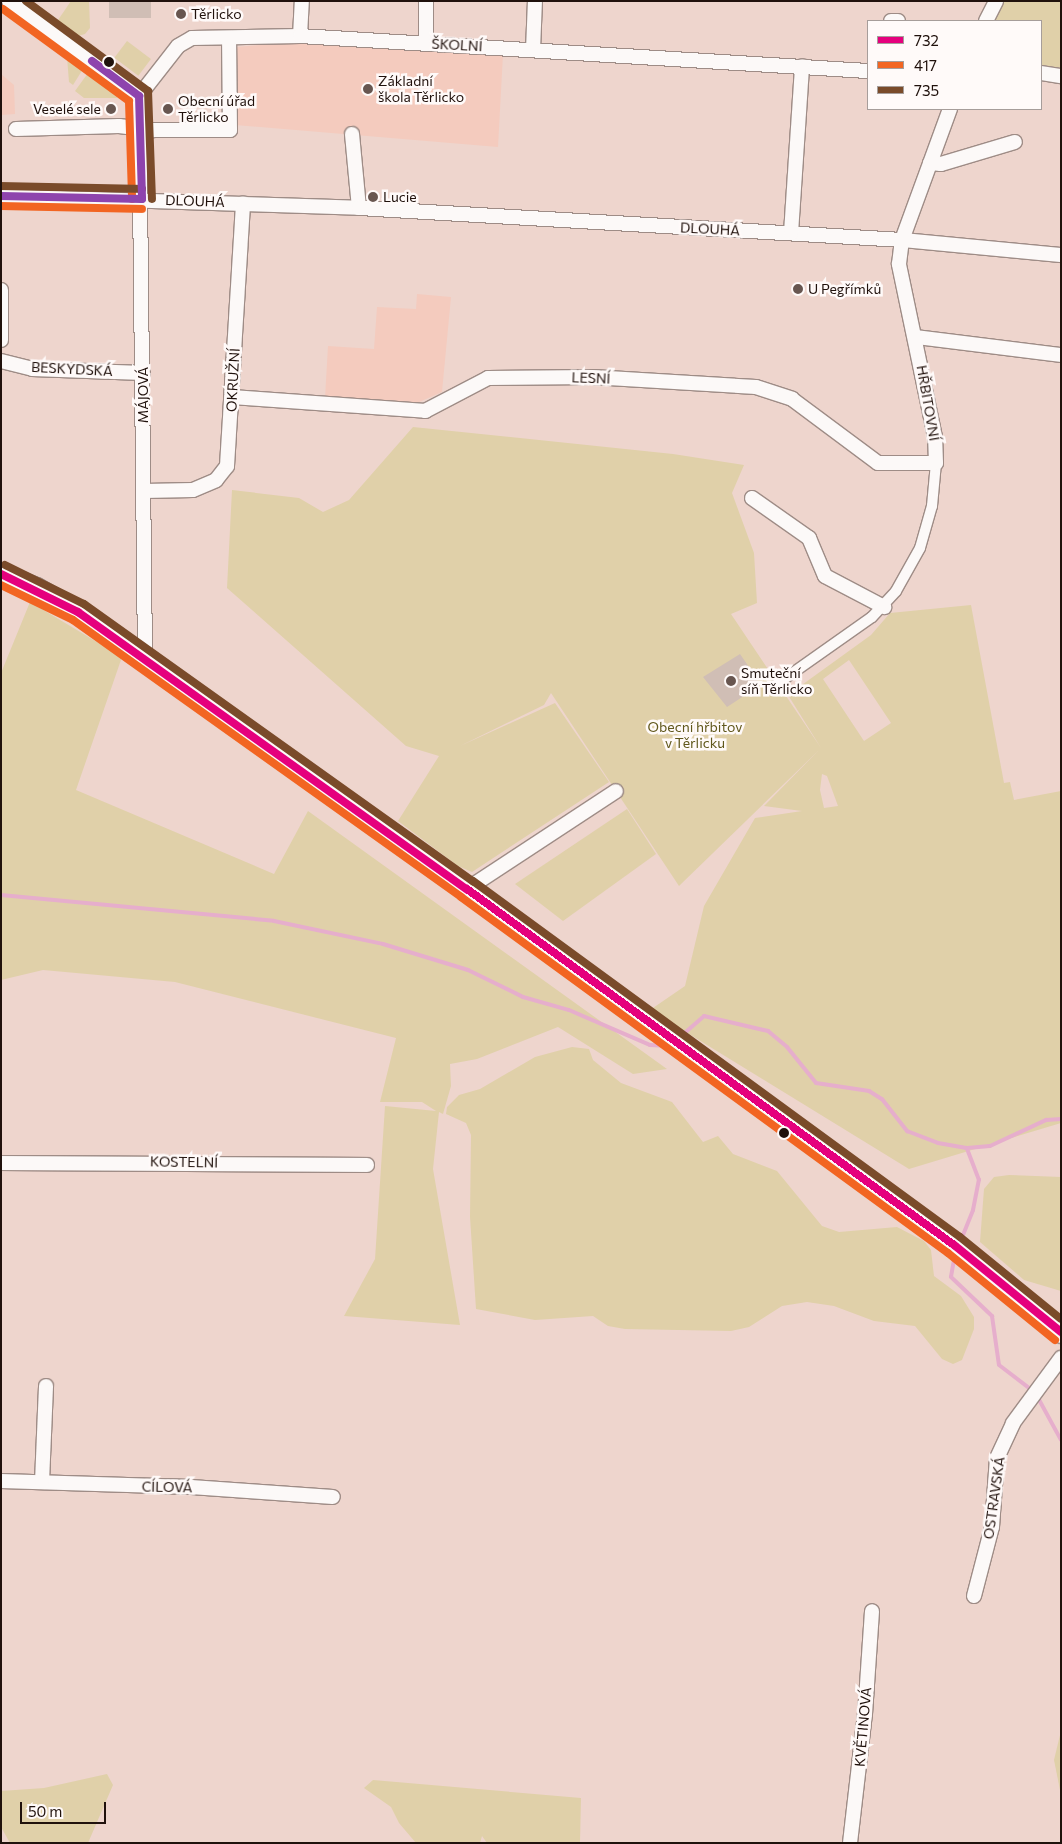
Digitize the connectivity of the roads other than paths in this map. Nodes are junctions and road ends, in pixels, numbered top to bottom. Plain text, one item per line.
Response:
1 (9, 1) edge
2 (302, 1) edge
3 (426, 1) edge
4 (535, 1) edge
5 (996, 1) edge
6 (986, 20) edge
7 (300, 36) junction
8 (228, 38) junction
9 (426, 44) junction
10 (533, 50) junction
11 (802, 66) junction
12 (867, 71) edge
13 (1042, 73) edge
14 (1061, 76) edge
15 (140, 96) junction
16 (950, 110) edge
17 (142, 128) junction
18 (16, 129) dead end
19 (352, 134) dead end
20 (1015, 142) dead end
21 (930, 162) junction
22 (1, 196) edge
23 (142, 199) junction
24 (243, 203) junction
25 (359, 208) junction
26 (791, 233) junction
27 (902, 240) junction
28 (1061, 255) edge
29 (1, 290) edge
30 (916, 337) junction
31 (1, 340) edge
32 (1061, 355) edge
33 (1, 361) edge
34 (143, 373) junction
35 (232, 397) junction
36 (936, 463) junction
37 (144, 491) junction
38 (752, 498) dead end
39 (1, 574) edge
40 (884, 607) junction
41 (145, 661) junction
42 (777, 684) dead end
43 (616, 791) dead end
44 (467, 890) junction
45 (1, 1163) edge
46 (366, 1165) dead end
47 (1061, 1332) edge
48 (1061, 1358) edge
49 (46, 1386) dead end
50 (1, 1481) edge
51 (42, 1482) junction
52 (333, 1497) dead end
53 (974, 1596) dead end
54 (872, 1611) dead end
55 (850, 1843) edge

1 - 15 street
2 - 7 street
3 - 9 street
4 - 10 street
5 - 6 street
7 - 8 street, ŠKOLNÍ
7 - 9 street, ŠKOLNÍ
8 - 15 street, ŠKOLNÍ
8 - 17 street
9 - 10 street, ŠKOLNÍ
10 - 11 street, ŠKOLNÍ
11 - 12 street, ŠKOLNÍ
11 - 26 street
13 - 14 street
15 - 17 street, MÁJOVÁ
16 - 21 street, HŘBITOVNÍ
17 - 18 street
17 - 23 street, MÁJOVÁ
19 - 25 street
20 - 21 street
21 - 27 street, HŘBITOVNÍ
22 - 23 street, DLOUHÁ
23 - 24 street, DLOUHÁ
23 - 34 street, MÁJOVÁ
24 - 25 street, DLOUHÁ
24 - 35 street, OKRUŽNÍ
25 - 26 street, DLOUHÁ
26 - 27 street, DLOUHÁ
27 - 28 street, DLOUHÁ
27 - 30 street, HŘBITOVNÍ
29 - 31 street
30 - 32 street
30 - 36 street, HŘBITOVNÍ
33 - 34 street, BESKYDSKÁ
34 - 37 street, MÁJOVÁ
35 - 36 street, LESNÍ
35 - 37 street, OKRUŽNÍ
36 - 40 street, HŘBITOVNÍ
37 - 41 street, MÁJOVÁ
38 - 40 street
39 - 41 main road
40 - 42 street, HŘBITOVNÍ
41 - 44 main road
43 - 44 street
44 - 47 main road
45 - 46 street, KOSTELNÍ
48 - 53 street, OSTRAVSKÁ
49 - 51 street
50 - 51 street, CÍLOVÁ
51 - 52 street, CÍLOVÁ
54 - 55 street, KVĚTINOVÁ

